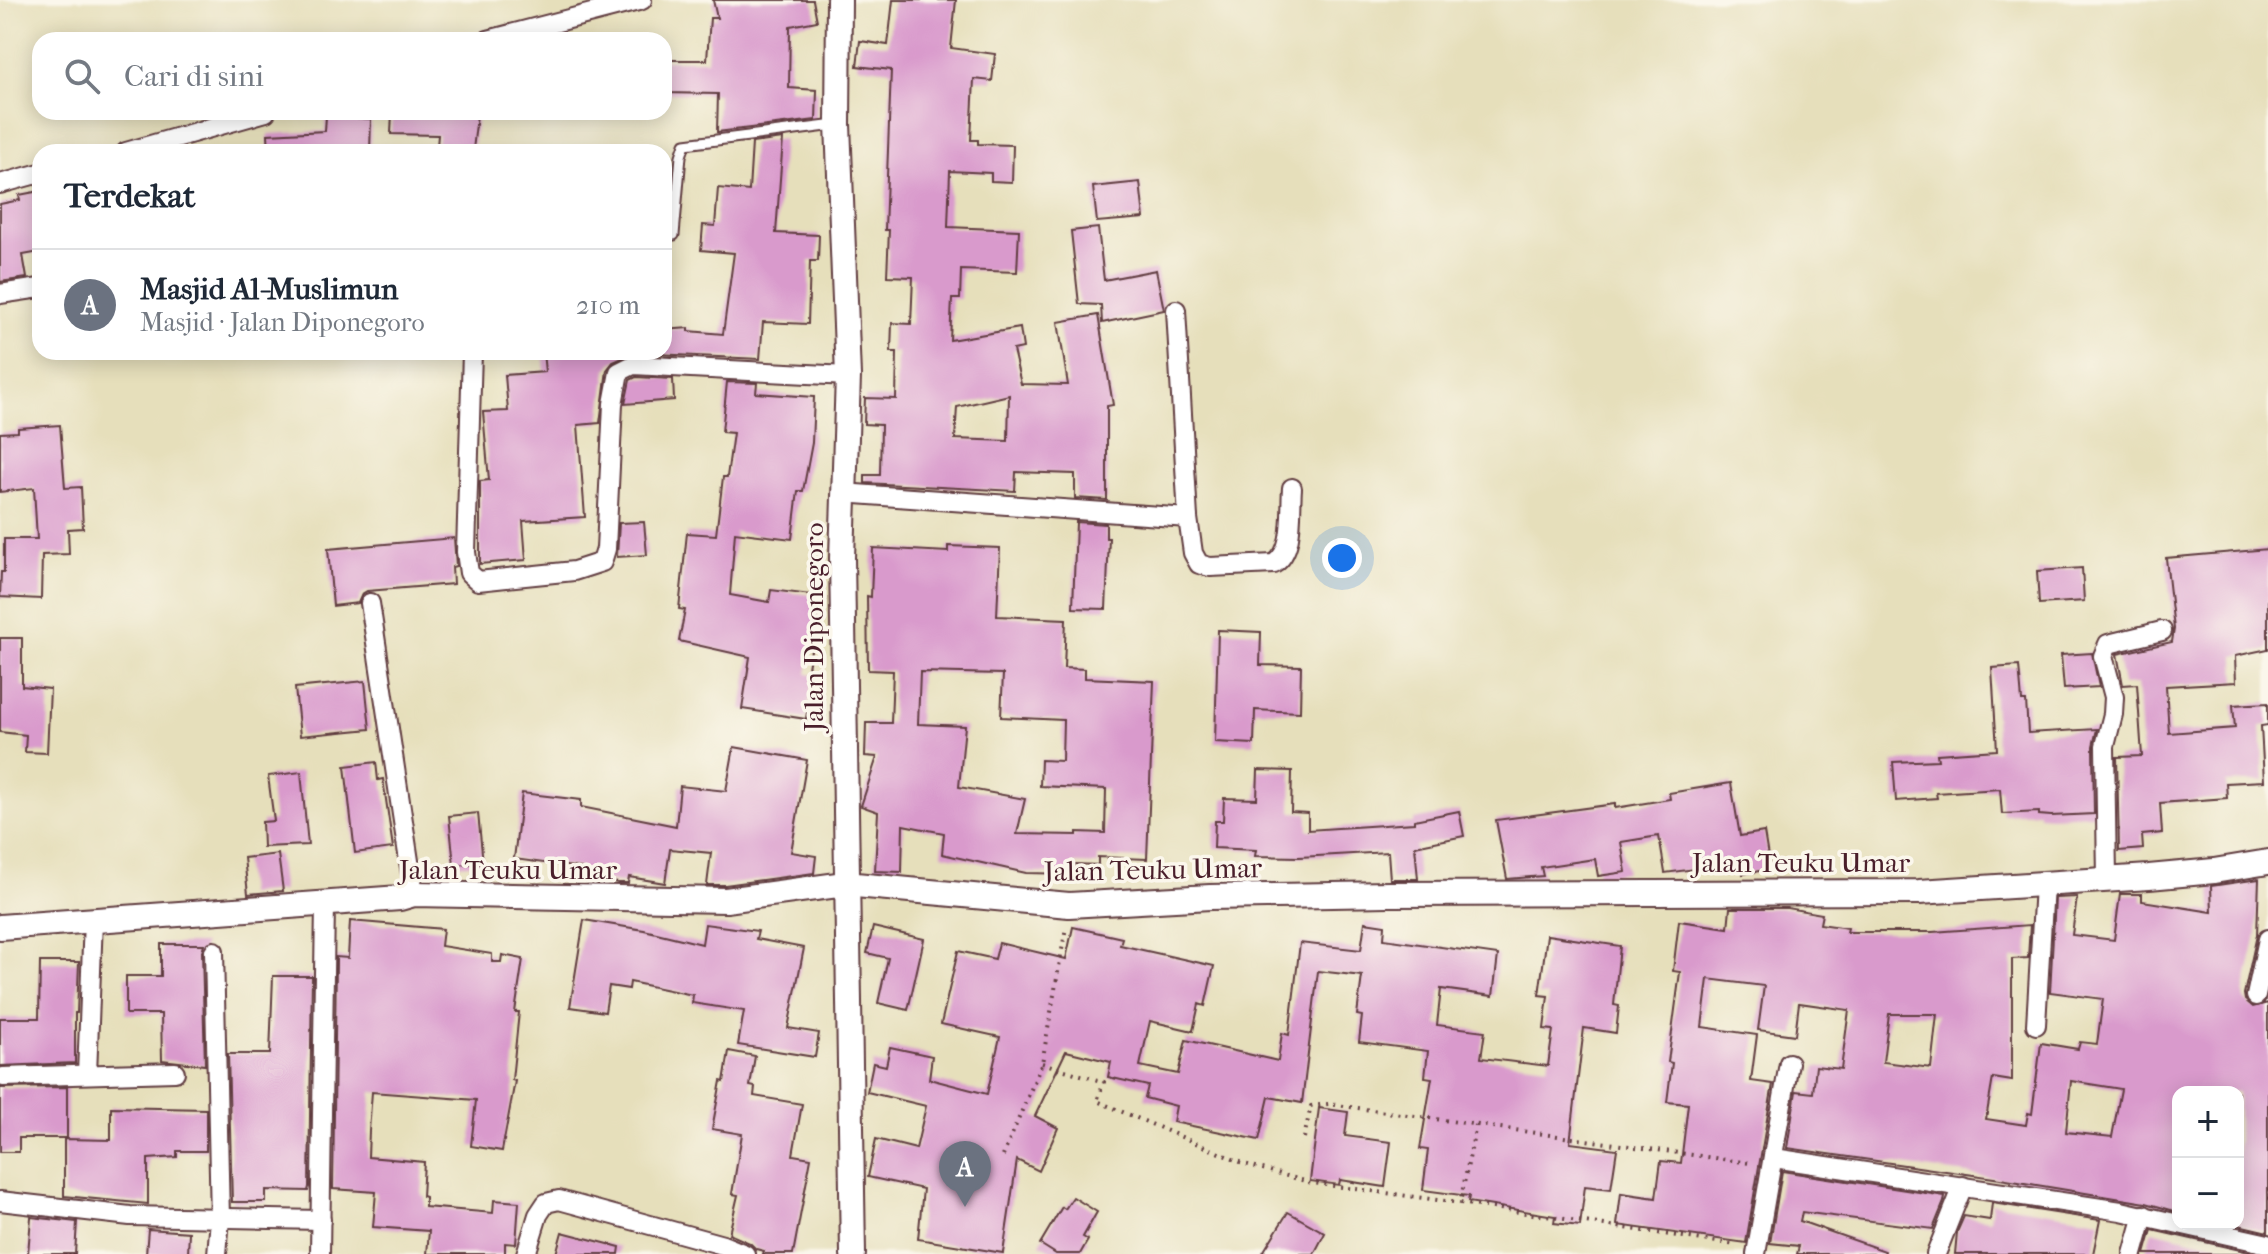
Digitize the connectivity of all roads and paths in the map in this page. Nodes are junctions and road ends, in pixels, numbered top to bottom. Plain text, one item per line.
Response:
1 (839, 0) edge
2 (635, 1) edge
3 (518, 32) edge
4 (240, 120) edge
5 (838, 124) junction
6 (158, 144) edge
7 (32, 175) edge
8 (0, 184) edge
9 (674, 235) dead end
10 (32, 289) edge
11 (0, 294) edge
12 (1176, 310) dead end
13 (472, 360) edge
14 (848, 376) junction
15 (1292, 488) dead end
16 (842, 493) junction
17 (1188, 518) junction
18 (370, 603) dead end
19 (2162, 631) dead end
20 (2268, 861) edge
21 (2107, 879) junction
22 (2268, 882) edge
23 (845, 884) junction
24 (2044, 885) junction
25 (414, 894) junction
26 (325, 904) junction
27 (1069, 905) junction
28 (93, 920) junction
29 (0, 927) edge
30 (2268, 939) edge
31 (214, 951) dead end
32 (2256, 996) dead end
33 (2036, 1025) dead end
34 (1042, 1063) junction
35 (1789, 1063) dead end
36 (175, 1072) dead end
37 (87, 1074) junction
38 (3, 1077) dead end
39 (1476, 1125) junction
40 (1304, 1138) dead end
41 (1003, 1156) dead end
42 (1773, 1162) junction
43 (1963, 1186) junction
44 (0, 1201) edge
45 (1460, 1203) junction
46 (2144, 1215) junction
47 (220, 1219) junction
48 (321, 1220) junction
49 (2268, 1244) edge
50 (1756, 1251) edge
51 (217, 1254) edge
52 (320, 1254) edge
53 (526, 1254) edge
54 (745, 1254) edge
55 (853, 1254) edge
56 (1936, 1254) edge
57 (2133, 1254) edge

1 - 5 street, Jalan Diponegoro
2 - 3 street
4 - 6 street
5 - 9 lane
5 - 14 street, Jalan Diponegoro
7 - 8 street
10 - 11 street
12 - 17 street
13 - 14 street
14 - 16 street, Jalan Diponegoro
15 - 17 street
16 - 17 street
16 - 23 street, Jalan Diponegoro
18 - 25 street
19 - 21 street
20 - 21 street, Jalan Teuku Umar
20 - 22 street
21 - 24 street, Jalan Teuku Umar
23 - 25 street, Jalan Teuku Umar
23 - 27 street, Jalan Teuku Umar
23 - 55 street, Jalan Diponegoro
24 - 27 street, Jalan Teuku Umar
24 - 33 street
25 - 26 street, Jalan Teuku Umar
26 - 28 street, Jalan Teuku Umar
26 - 48 street
27 - 34 path
28 - 29 street, Jalan Teuku Umar
28 - 37 street
30 - 32 street
31 - 47 street
34 - 41 path
34 - 45 path
35 - 42 street
36 - 37 street
37 - 38 street
39 - 40 path
39 - 42 path
39 - 45 path
42 - 43 street
42 - 50 street
43 - 46 street
43 - 56 street
44 - 47 street
45 - 50 path
46 - 49 street
46 - 57 street
47 - 48 street
47 - 51 street
48 - 52 street
53 - 54 street

